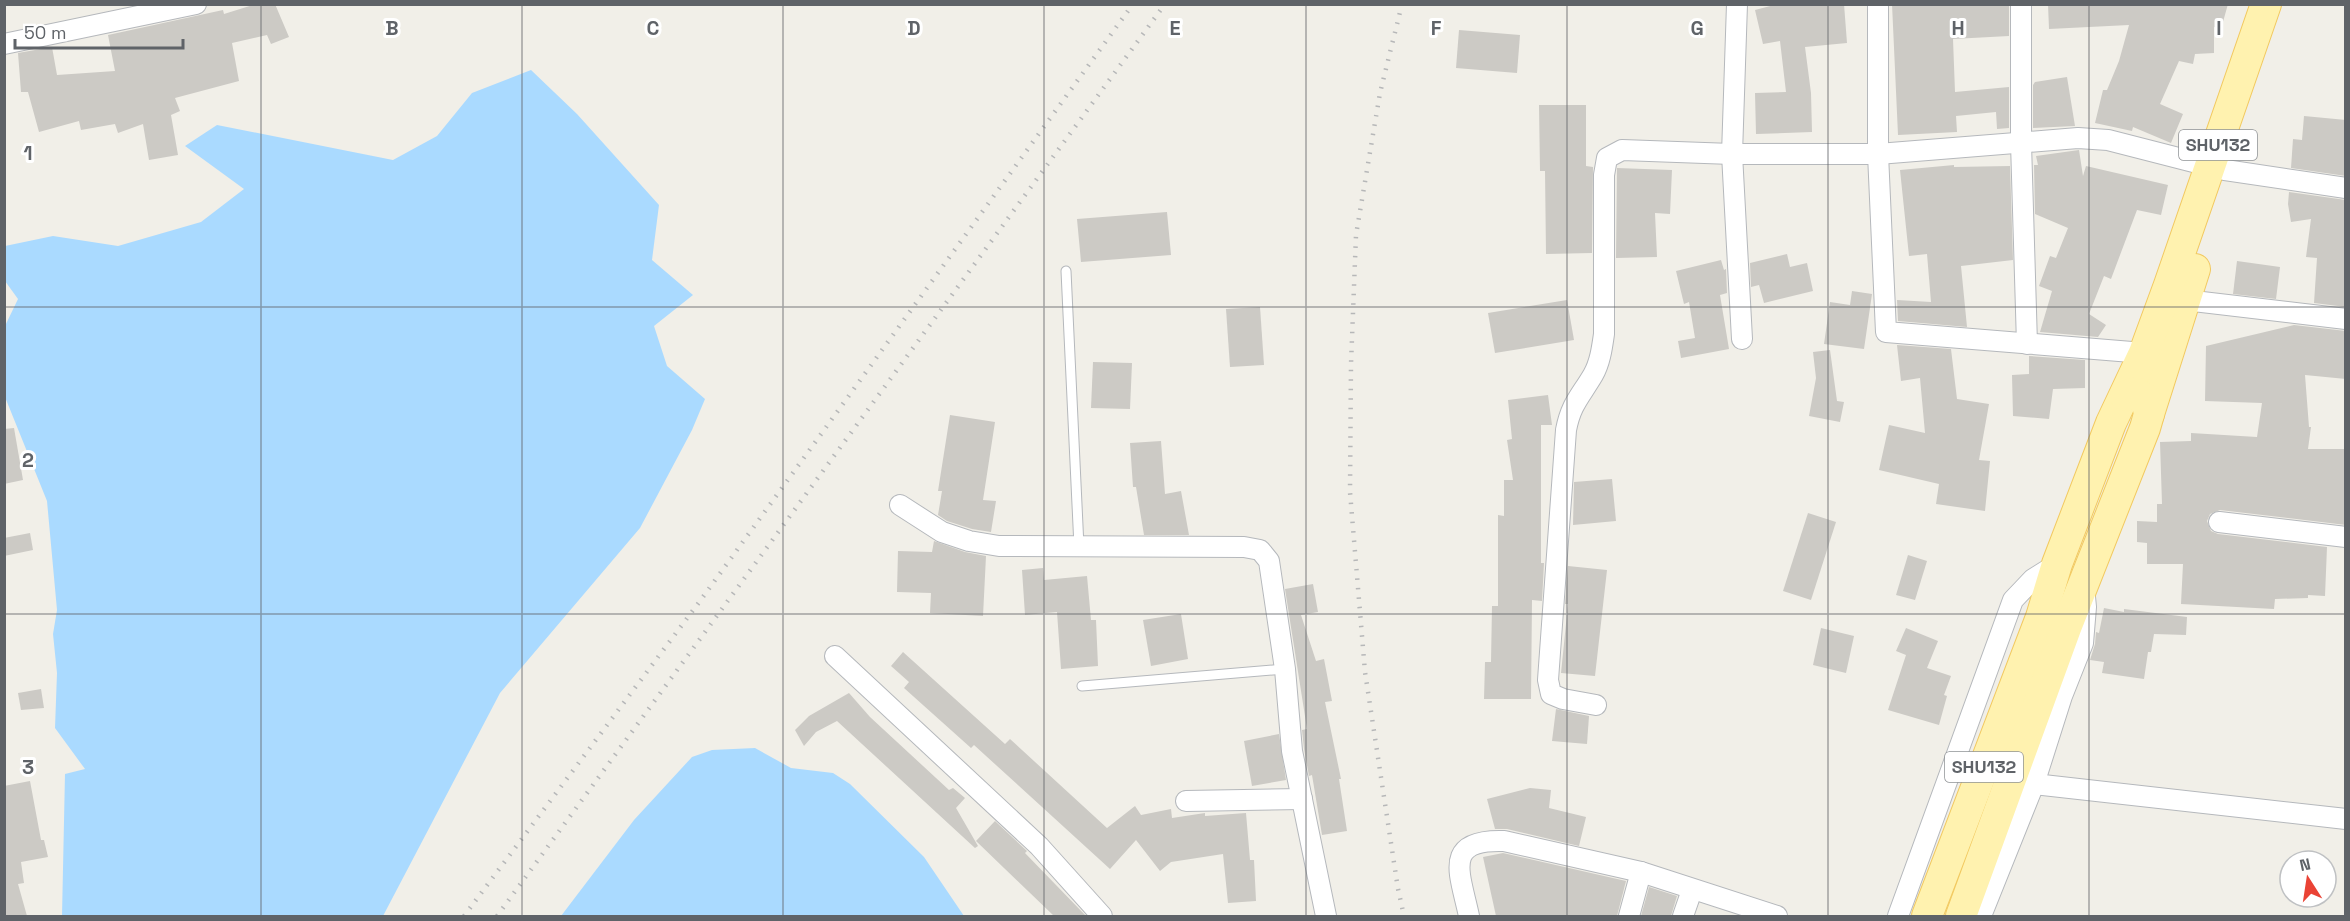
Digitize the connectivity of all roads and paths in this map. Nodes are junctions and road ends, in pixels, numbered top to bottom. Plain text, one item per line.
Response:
1 (196, 4) edge
2 (1737, 4) edge
3 (1878, 4) edge
4 (2021, 4) edge
5 (2266, 4) edge
6 (2283, 4) edge
7 (4, 44) edge
8 (2021, 143) junction
9 (1732, 154) junction
10 (1878, 154) junction
11 (2217, 169) junction
12 (2346, 188) edge
13 (1066, 271) dead end
14 (2185, 300) junction
15 (2346, 319) edge
16 (1742, 339) dead end
17 (2027, 344) junction
18 (2144, 353) junction
19 (2125, 396) junction
20 (2149, 414) junction
21 (900, 505) dead end
22 (2219, 522) dead end
23 (2346, 537) edge
24 (1079, 547) junction
25 (2057, 564) junction
26 (2083, 585) junction
27 (2054, 622) junction
28 (835, 656) dead end
29 (1285, 669) junction
30 (1082, 686) dead end
31 (1596, 705) dead end
32 (2034, 784) junction
33 (1302, 799) junction
34 (1186, 801) dead end
35 (2346, 819) edge
36 (1641, 872) junction
37 (1692, 890) junction
38 (1742, 911) edge
39 (1102, 916) edge
40 (1326, 916) edge
41 (1469, 916) edge
42 (1629, 916) edge
43 (1683, 916) edge
44 (1778, 916) edge
45 (1898, 916) edge
46 (1928, 916) edge
47 (1961, 916) edge
48 (1981, 916) edge

1 - 7 street
2 - 9 street
3 - 10 street
4 - 8 street
5 - 11 main road, SHU132
6 - 11 main road
8 - 10 street
8 - 11 street
8 - 17 street
9 - 10 street
9 - 16 street
9 - 31 street
10 - 17 street
11 - 12 street
11 - 14 main road
11 - 18 main road, SHU132
13 - 24 lane
14 - 15 street
14 - 20 main road
17 - 18 street
18 - 19 main road, SHU132
19 - 20 main road
19 - 25 main road, SHU132
20 - 26 main road, SHU132
21 - 24 street
22 - 23 street
24 - 29 street
25 - 27 main road, SHU132
25 - 45 street
26 - 27 main road, SHU132
26 - 32 street
27 - 46 main road, SHU132
27 - 47 main road, SHU132
28 - 39 street
29 - 30 lane
29 - 33 street
32 - 35 street
32 - 48 street
33 - 34 street
33 - 40 street
36 - 37 street
36 - 41 street
36 - 42 street
37 - 38 street
37 - 43 street
38 - 44 street

